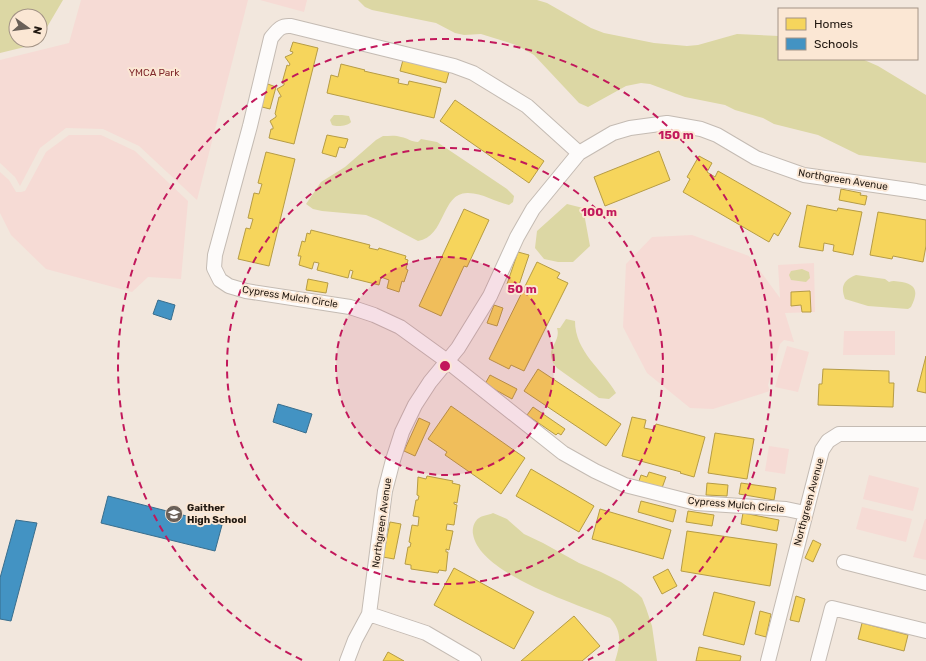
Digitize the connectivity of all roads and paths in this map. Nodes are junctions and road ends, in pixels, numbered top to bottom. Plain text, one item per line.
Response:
1 (578, 153) junction
2 (926, 193) edge
3 (447, 361) junction
4 (926, 434) edge
5 (805, 513) junction
6 (844, 562) dead end
7 (926, 583) edge
8 (369, 614) junction
9 (926, 631) edge
10 (347, 661) edge
11 (474, 661) edge
12 (768, 661) edge
13 (818, 661) edge

1 - 2 street, Northgreen Avenue
1 - 3 street, Northgreen Avenue
1 - 3 street, Cypress Mulch Circle
3 - 5 street, Cypress Mulch Circle
3 - 8 street, Northgreen Avenue
4 - 5 street, Northgreen Avenue
5 - 12 street, Northgreen Avenue
6 - 7 street
8 - 10 street, Northgreen Avenue
8 - 11 street
9 - 13 street

